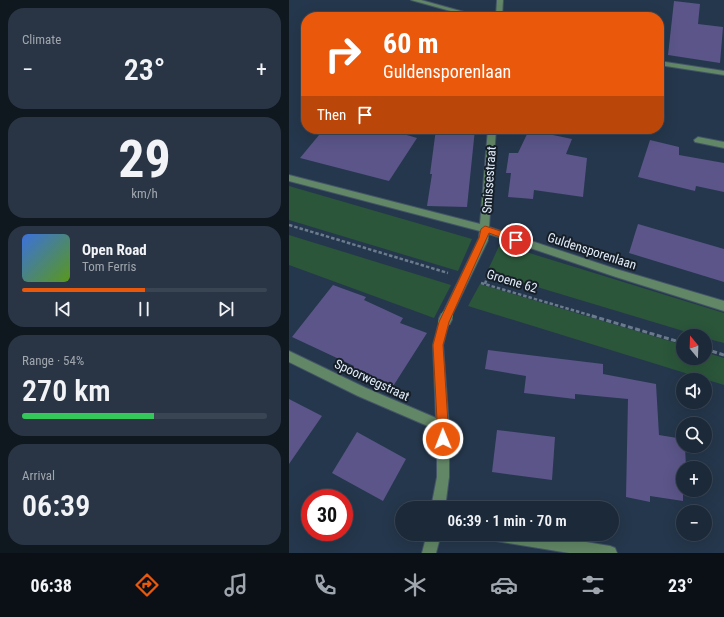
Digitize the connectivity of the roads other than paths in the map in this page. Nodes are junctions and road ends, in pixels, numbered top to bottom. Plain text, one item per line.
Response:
1 (414, 0) edge
2 (500, 0) edge
3 (460, 12) edge
4 (499, 12) edge
5 (664, 64) edge
6 (724, 72) edge
7 (492, 134) edge
8 (698, 140) dead end
9 (724, 145) edge
10 (289, 178) edge
11 (485, 233) junction
12 (724, 306) edge
13 (289, 356) edge
14 (443, 427) junction
15 (440, 501) edge
16 (432, 541) edge
17 (538, 541) edge
18 (429, 553) edge
19 (610, 553) edge

1 - 3 street
2 - 4 street
5 - 6 street
7 - 11 street, Smissestraat
8 - 9 street
10 - 11 street, Guldensporenlaan
11 - 12 street, Guldensporenlaan
11 - 14 street, Smissestraat, bridge
13 - 14 street, Spoorwegstraat
14 - 15 street, Smissestraat
16 - 18 street
17 - 19 street

